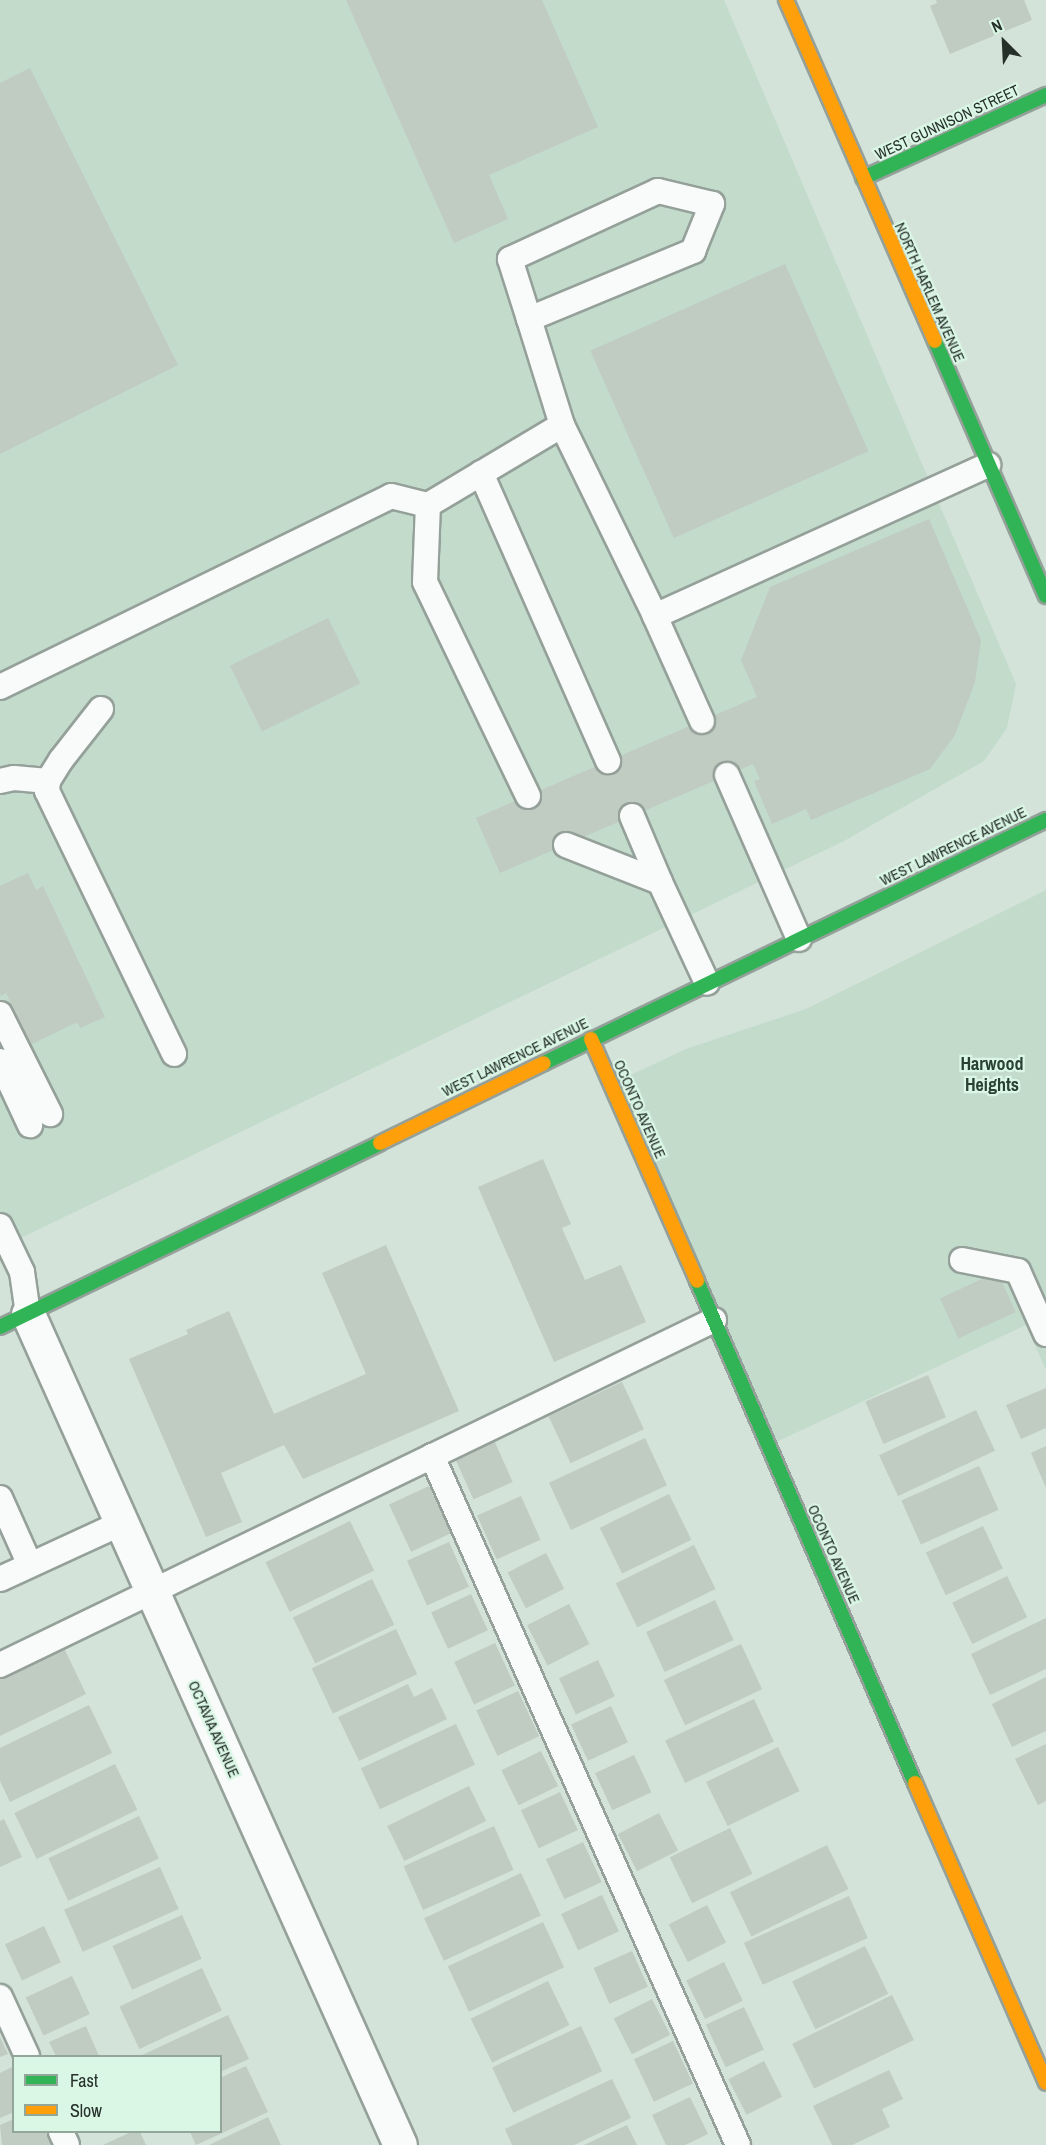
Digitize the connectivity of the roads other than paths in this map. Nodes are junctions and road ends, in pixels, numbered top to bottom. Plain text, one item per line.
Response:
1 (786, 0) edge
2 (1046, 95) edge
3 (863, 178) junction
4 (529, 319) junction
5 (562, 425) junction
6 (988, 465) junction
7 (481, 473) junction
8 (428, 504) junction
9 (1046, 596) edge
10 (655, 616) junction
11 (0, 687) edge
12 (101, 709) dead end
13 (702, 721) dead end
14 (608, 761) dead end
15 (726, 775) dead end
16 (0, 781) edge
17 (48, 781) junction
18 (528, 796) dead end
19 (632, 816) dead end
20 (1046, 820) edge
21 (566, 845) dead end
22 (660, 882) junction
23 (799, 939) junction
24 (706, 983) junction
25 (0, 1014) edge
26 (591, 1039) junction
27 (174, 1053) dead end
28 (0, 1061) edge
29 (0, 1226) edge
30 (962, 1260) dead end
31 (14, 1320) edge
32 (714, 1320) junction
33 (1046, 1334) edge
34 (432, 1456) junction
35 (0, 1498) edge
36 (122, 1523) junction
37 (30, 1565) junction
38 (0, 1579) edge
39 (152, 1592) junction
40 (0, 1665) edge
41 (0, 1997) edge
42 (27, 2055) edge
43 (1046, 2083) edge
44 (400, 2145) edge
45 (738, 2145) edge

1 - 3 main road, NORTH HARLEM AVENUE
2 - 3 main road, WEST GUNNISON STREET
3 - 6 main road, NORTH HARLEM AVENUE
4 - 4 lane
4 - 5 lane
5 - 7 lane
5 - 10 lane
6 - 9 main road, NORTH HARLEM AVENUE
6 - 10 lane
7 - 8 lane
7 - 14 lane
8 - 11 lane
8 - 18 lane
10 - 13 lane
12 - 17 lane
15 - 23 lane
16 - 17 lane
17 - 27 lane
19 - 22 lane
20 - 23 main road, WEST LAWRENCE AVENUE
21 - 22 lane
22 - 24 lane
23 - 24 main road, WEST LAWRENCE AVENUE
24 - 26 main road, WEST LAWRENCE AVENUE
25 - 28 lane
26 - 31 main road, WEST LAWRENCE AVENUE
26 - 32 main road, OCONTO AVENUE
29 - 31 lane
30 - 33 lane
31 - 36 street, OCTAVIA AVENUE
32 - 34 lane
32 - 43 main road, OCONTO AVENUE
34 - 39 lane
34 - 45 lane
35 - 37 lane
36 - 37 lane
36 - 39 street, OCTAVIA AVENUE
37 - 38 lane
39 - 40 lane
39 - 44 street, OCTAVIA AVENUE
41 - 42 lane

